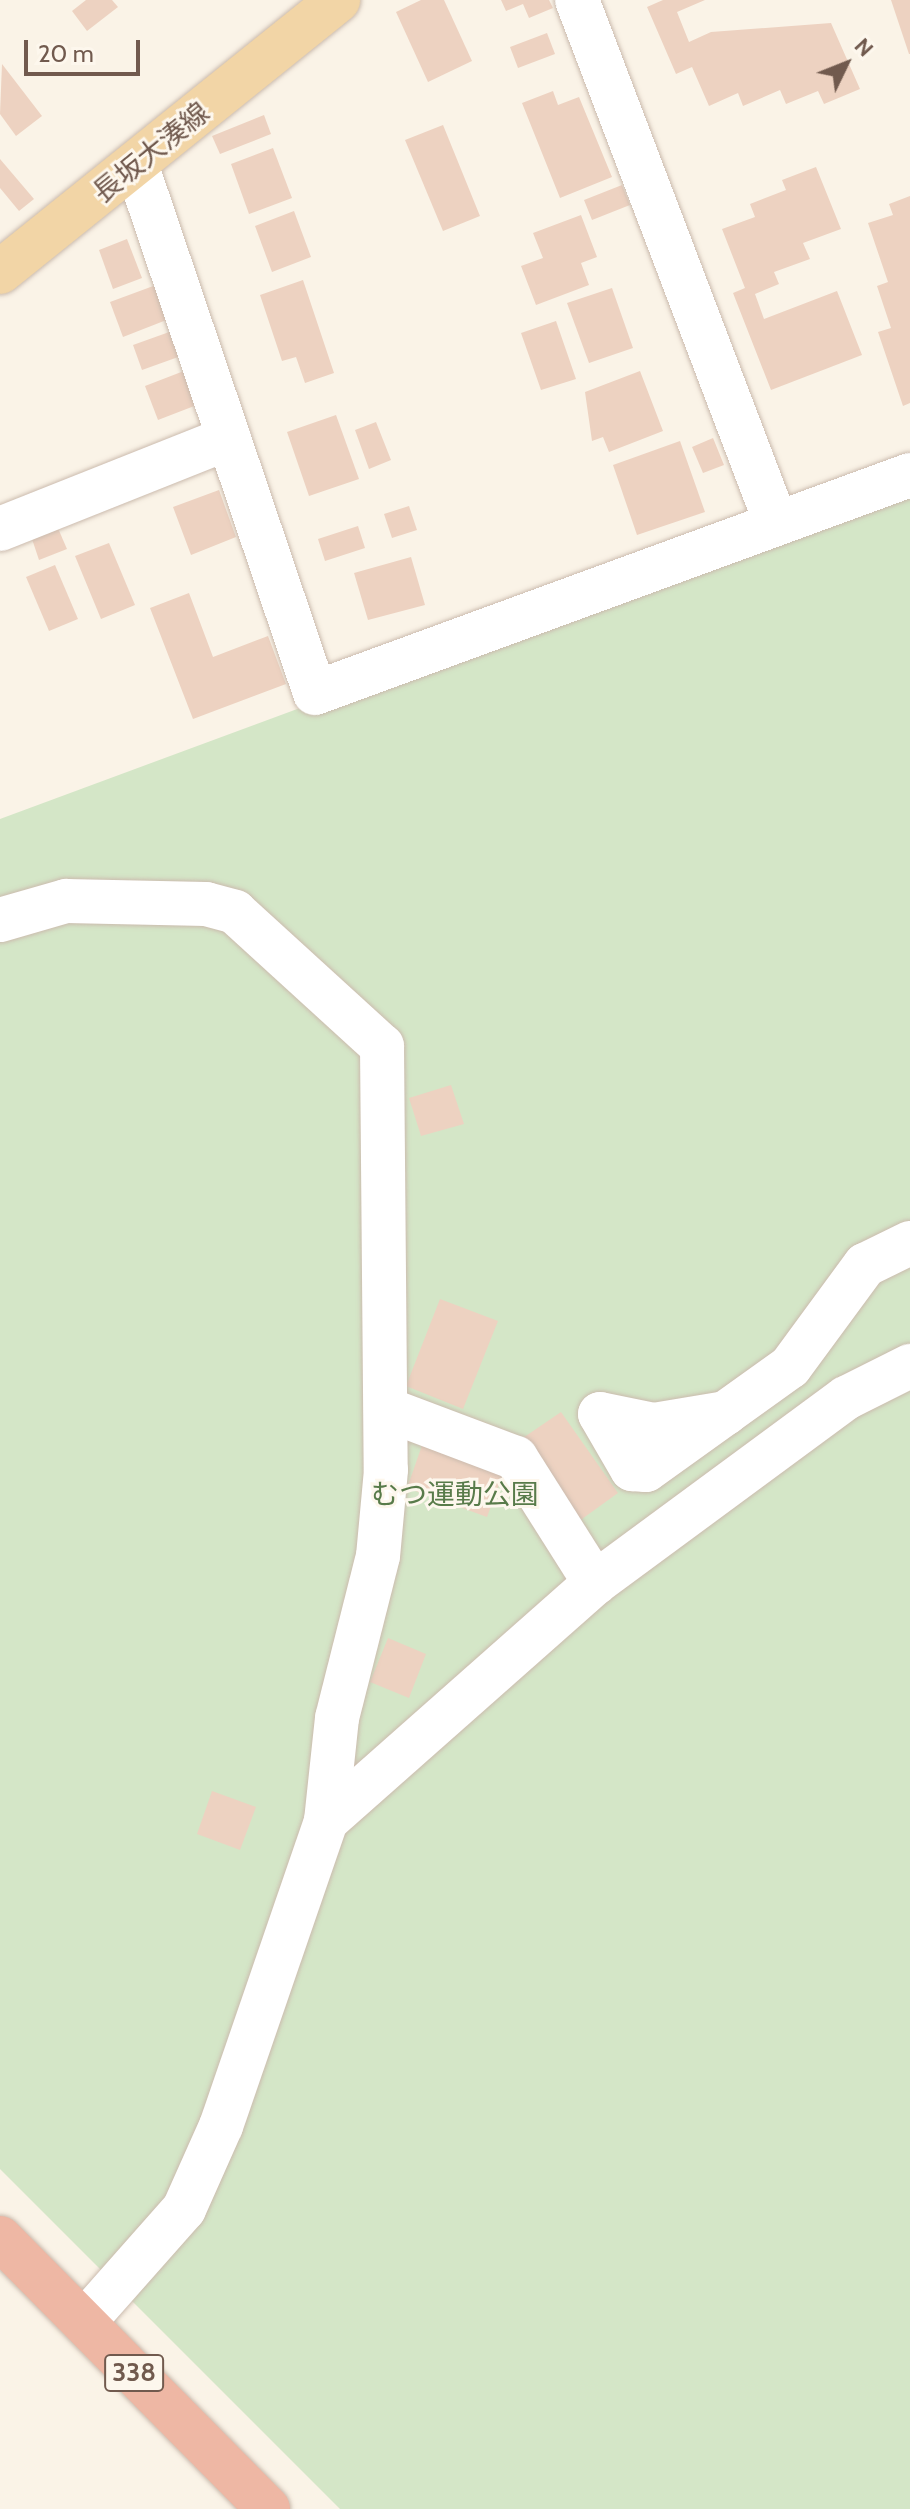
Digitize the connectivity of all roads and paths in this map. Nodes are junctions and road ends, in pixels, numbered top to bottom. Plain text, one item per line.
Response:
1 (338, 0) edge
2 (579, 1) edge
3 (136, 164) junction
4 (0, 272) edge
5 (229, 438) junction
6 (910, 475) edge
7 (776, 523) junction
8 (0, 529) edge
9 (0, 920) edge
10 (910, 1243) edge
11 (910, 1366) edge
12 (386, 1409) junction
13 (726, 1413) dead end
14 (595, 1583) junction
15 (326, 1821) junction
16 (0, 2238) edge
17 (84, 2322) junction
18 (268, 2509) edge

1 - 3 main road, 長坂大湊線
2 - 7 street
3 - 4 main road, 長坂大湊線
3 - 5 street
5 - 7 street
5 - 8 street
6 - 7 street
9 - 12 street
10 - 13 street
11 - 14 street
12 - 14 street
12 - 15 street
14 - 15 street
15 - 17 street
16 - 17 highway, 338
17 - 18 highway, 338

